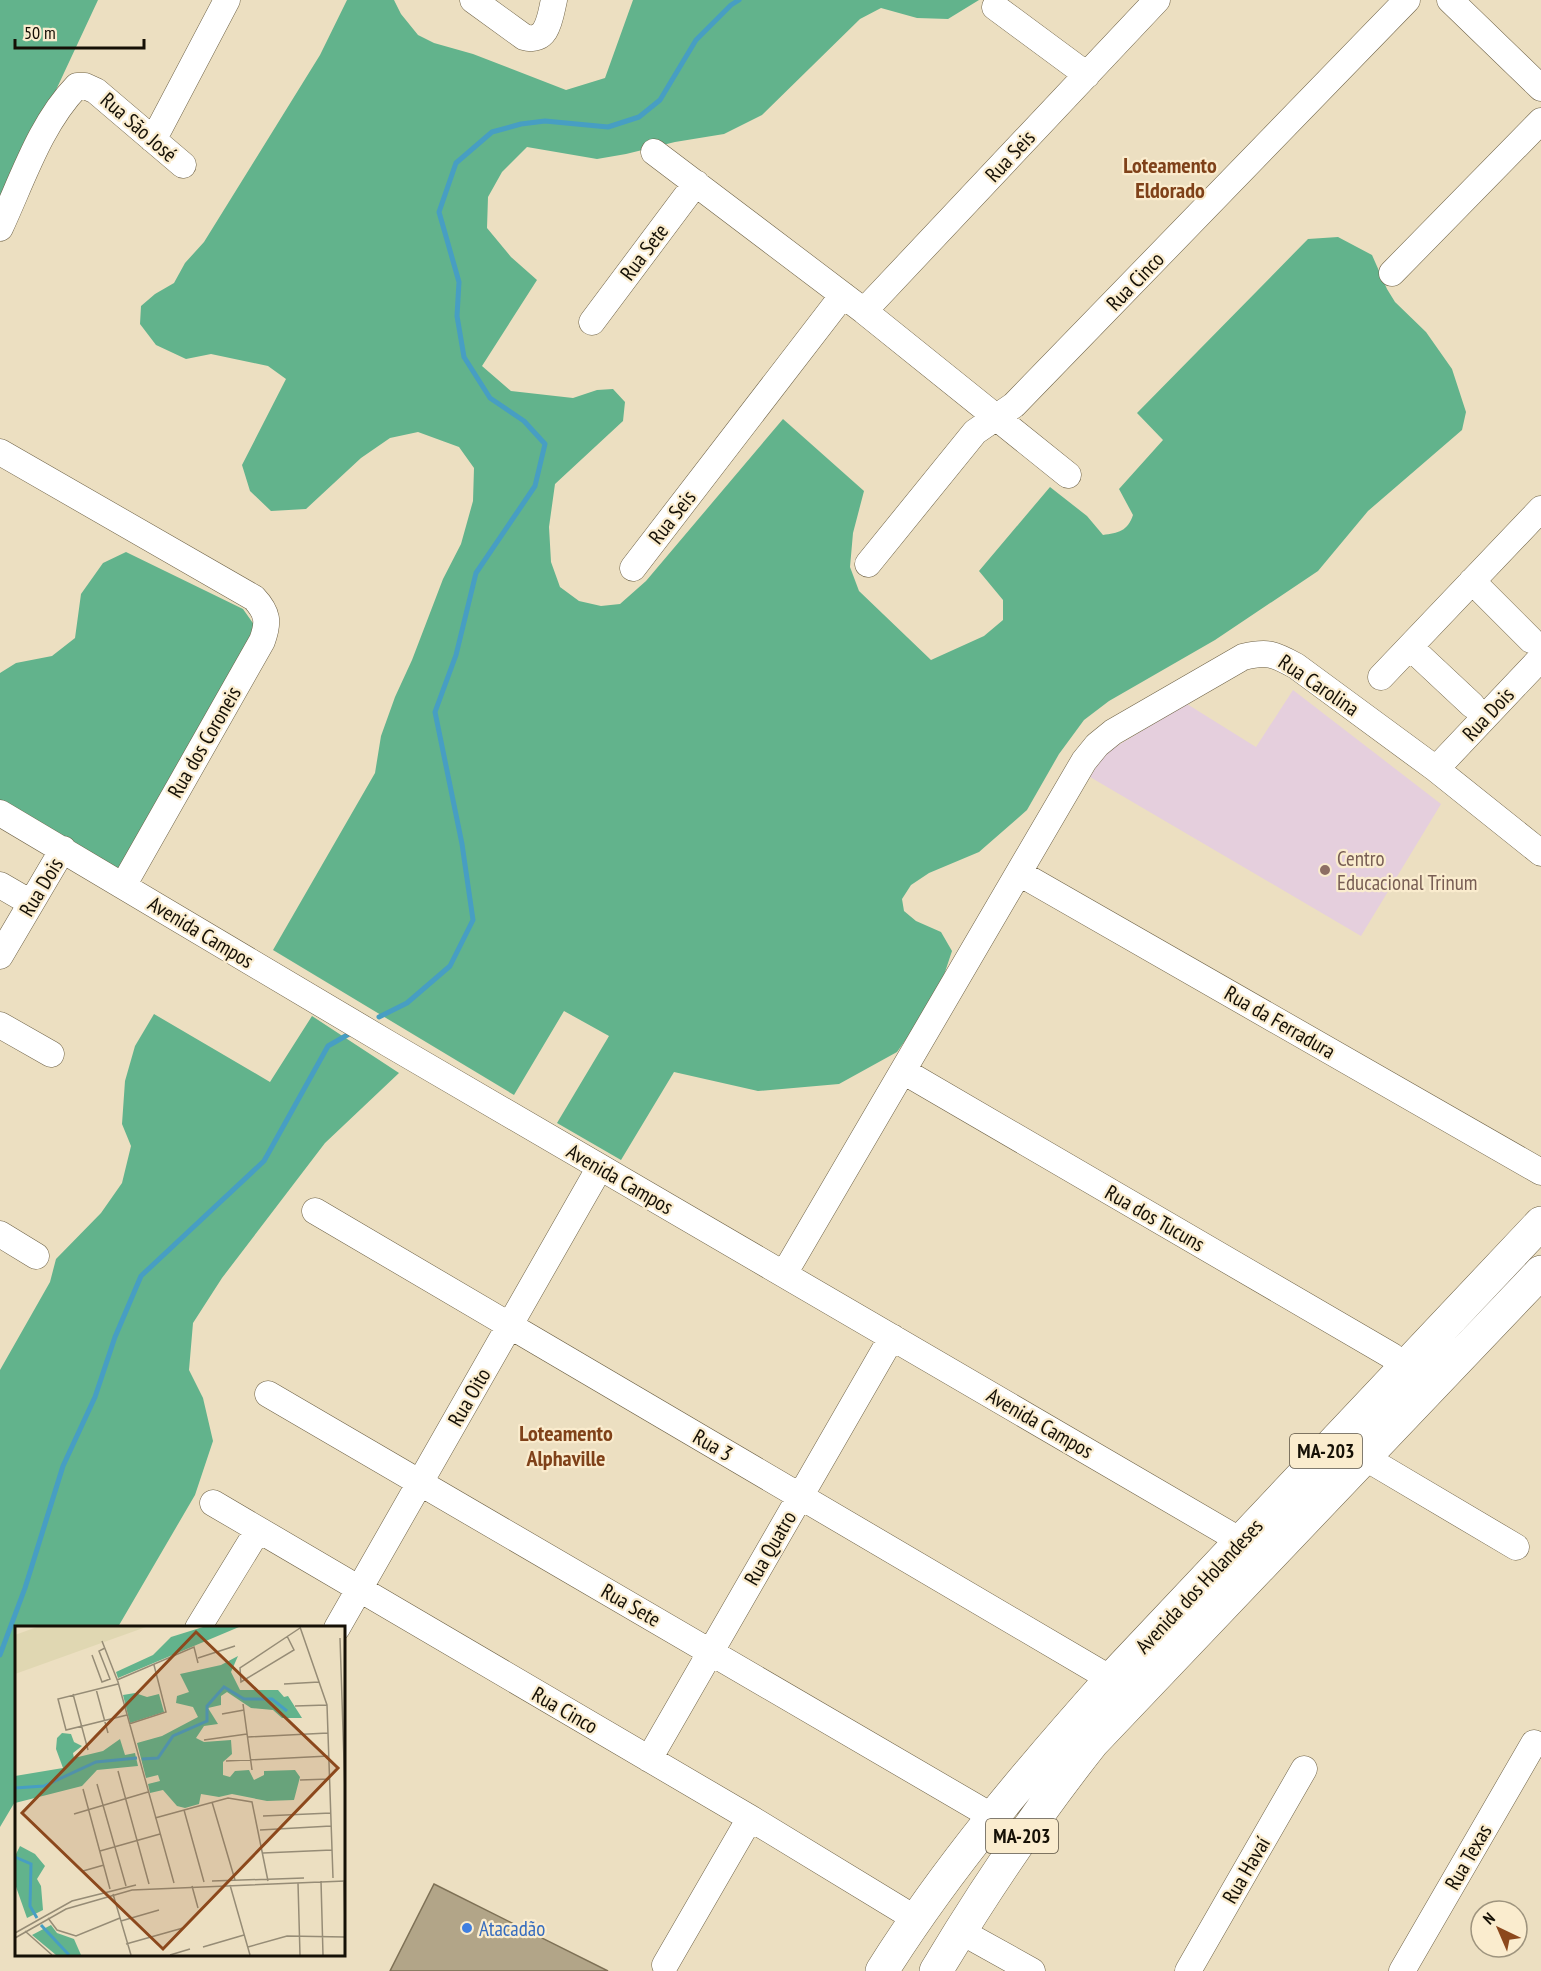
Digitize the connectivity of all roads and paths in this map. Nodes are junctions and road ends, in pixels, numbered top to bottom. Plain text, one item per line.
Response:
1 (227, 0) edge
2 (473, 0) edge
3 (554, 0) edge
4 (1157, 0) edge
5 (1407, 0) edge
6 (1450, 0) edge
7 (995, 7) dead end
8 (1087, 75) junction
9 (1541, 88) edge
10 (1541, 121) edge
11 (152, 138) junction
12 (654, 152) dead end
13 (183, 165) dead end
14 (696, 183) junction
15 (0, 228) edge
16 (1392, 273) dead end
17 (843, 295) junction
18 (864, 311) junction
19 (592, 322) dead end
20 (998, 417) junction
21 (0, 452) edge
22 (1068, 475) dead end
23 (1538, 516) edge
24 (867, 564) dead end
25 (633, 568) dead end
26 (1472, 581) junction
27 (1410, 647) junction
28 (1536, 649) edge
29 (1381, 677) dead end
30 (1472, 705) dead end
31 (1436, 769) junction
32 (0, 813) edge
33 (63, 849) junction
34 (1541, 853) edge
35 (1019, 873) junction
36 (0, 885) edge
37 (123, 886) junction
38 (31, 903) junction
39 (0, 956) edge
40 (0, 1025) edge
41 (51, 1054) dead end
42 (903, 1071) junction
43 (600, 1167) junction
44 (1541, 1172) edge
45 (315, 1211) dead end
46 (1541, 1223) edge
47 (0, 1234) edge
48 (36, 1256) dead end
49 (1541, 1272) edge
50 (784, 1274) junction
51 (510, 1325) junction
52 (892, 1337) junction
53 (1406, 1367) junction
54 (268, 1394) dead end
55 (1364, 1457) junction
56 (420, 1482) junction
57 (800, 1496) junction
58 (213, 1503) dead end
59 (258, 1530) junction
60 (1241, 1541) junction
61 (1516, 1547) dead end
62 (359, 1589) junction
63 (199, 1626) edge
64 (338, 1626) edge
65 (710, 1652) junction
66 (1111, 1679) junction
67 (1534, 1743) dead end
68 (649, 1759) junction
69 (1304, 1769) dead end
70 (993, 1816) junction
71 (750, 1818) junction
72 (916, 1919) junction
73 (957, 1936) junction
74 (665, 1965) dead end
75 (882, 1971) edge
76 (936, 1971) edge
77 (1006, 1971) edge
78 (1032, 1971) edge
79 (1188, 1971) edge
80 (1402, 1971) edge

1 - 11 street
2 - 3 street
4 - 8 street, Rua Seis
5 - 20 street, Rua Cinco
6 - 9 street
7 - 8 street
8 - 18 street, Rua Seis
10 - 16 street
11 - 13 street, Rua São José
11 - 15 street, Rua São José
12 - 14 street
14 - 17 street
14 - 19 street, Rua Sete
17 - 18 street
17 - 25 street, Rua Seis
18 - 20 street
20 - 22 street
20 - 24 street, Rua Cinco
21 - 37 street, Rua dos Coroneis
23 - 26 street
26 - 27 street
26 - 28 street
27 - 29 street
27 - 30 street
28 - 31 street, Rua Dois
31 - 34 street, Rua Carolina
31 - 35 street, Rua Carolina
32 - 33 street, Avenida Campos
33 - 37 street, Avenida Campos
33 - 38 street, Rua Dois
35 - 42 street, Rua Carolina
35 - 44 street, Rua da Ferradura
36 - 38 street
37 - 43 street, Avenida Campos
38 - 39 street, Rua Dois
40 - 41 street
42 - 50 street, Rua Carolina
42 - 53 street, Rua dos Tucuns
43 - 50 street, Avenida Campos
43 - 51 street, Rua Oito
45 - 51 street, Rua 3
46 - 53 main road, Avenida dos Holandeses / MA-203
47 - 48 street
49 - 55 main road, Avenida dos Holandeses / MA-203
50 - 52 street, Avenida Campos
51 - 56 street, Rua Oito
51 - 57 street, Rua 3
52 - 57 street, Rua Quatro
52 - 60 street, Avenida Campos
53 - 60 main road, Avenida dos Holandeses / MA-203
54 - 56 street, Rua Sete
55 - 61 street
55 - 73 main road, Avenida dos Holandeses / MA-203
56 - 62 street, Rua Oito
56 - 65 street, Rua Sete
57 - 65 street, Rua Quatro
57 - 66 street, Rua 3
58 - 59 street, Rua Cinco
59 - 62 street, Rua Cinco
59 - 63 street
60 - 66 main road, Avenida dos Holandeses / MA-203
62 - 64 street, Rua Oito
62 - 68 street, Rua Cinco
65 - 68 street, Rua Quatro
65 - 70 street, Rua Sete
66 - 70 main road, Avenida dos Holandeses / MA-203
67 - 80 street, Rua Texas
68 - 71 street, Rua Cinco
69 - 79 street, Rua Havaí
70 - 72 main road, Avenida dos Holandeses / MA-203
71 - 72 street, Rua Cinco
71 - 74 street
72 - 75 main road, Avenida dos Holandeses / MA-203
73 - 76 main road, Avenida dos Holandeses / MA-203
73 - 77 street
73 - 78 street

